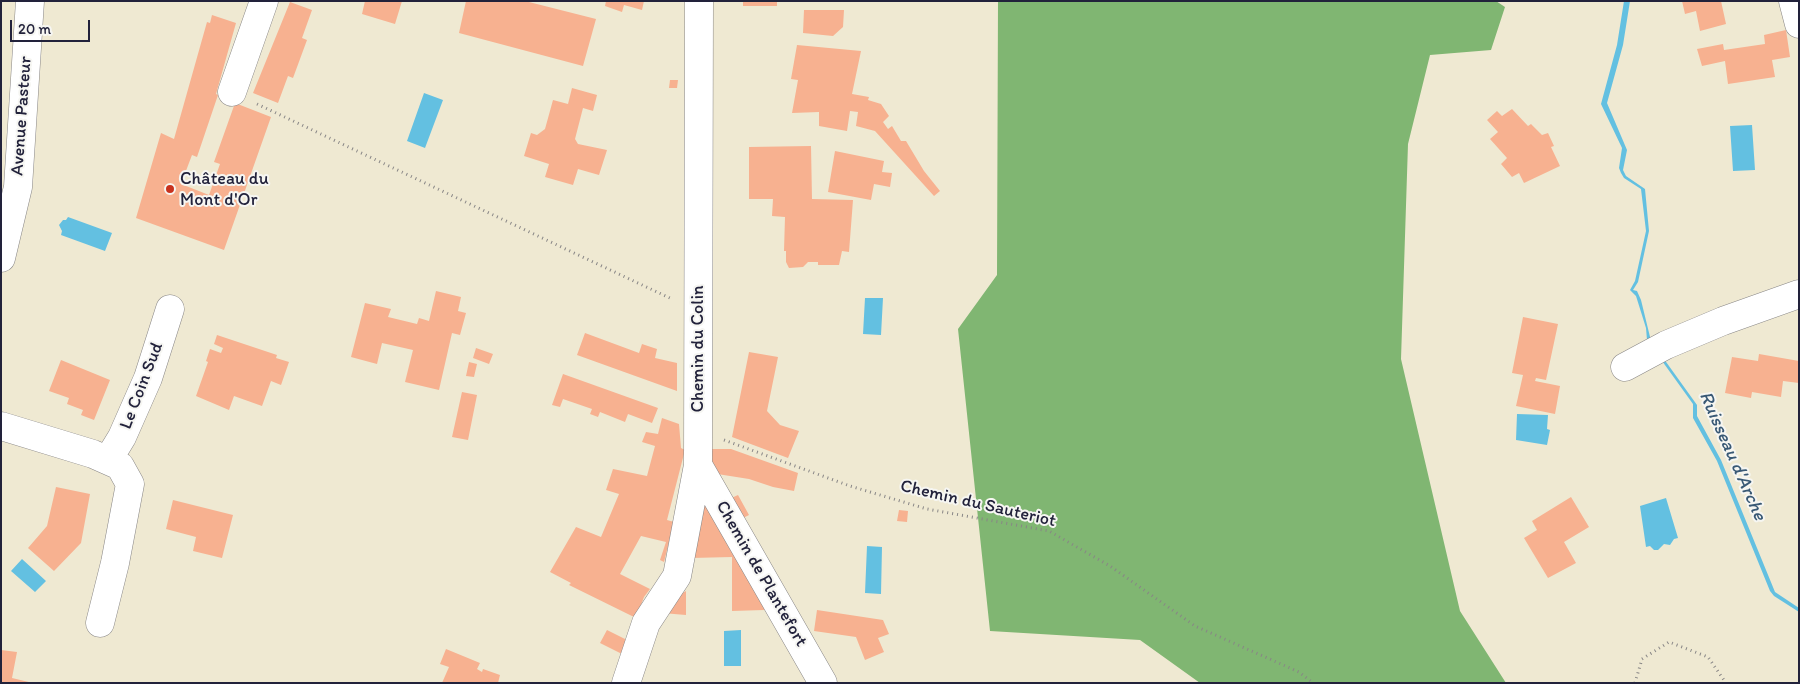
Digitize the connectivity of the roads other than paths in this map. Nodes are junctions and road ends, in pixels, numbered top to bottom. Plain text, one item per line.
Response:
1 (30, 1) edge
2 (264, 1) edge
3 (699, 1) edge
4 (1793, 1) edge
5 (1799, 24) edge
6 (232, 92) road end
7 (10, 185) edge
8 (1, 258) edge
9 (1799, 294) edge
10 (170, 309) dead end
11 (1645, 356) dead end
12 (1, 426) edge
13 (108, 460) junction
14 (698, 466) junction
15 (100, 623) dead end
16 (822, 680) edge
17 (626, 683) edge

1 - 7 street, Avenue Pasteur
2 - 6 street
3 - 14 street, Chemin du Colin
4 - 5 street
7 - 8 street, Avenue Pasteur
9 - 11 street
10 - 13 street, Le Coin Sud
12 - 13 street
13 - 15 street
14 - 16 street, Chemin de Plantefort
14 - 17 street, Chemin du Colin

